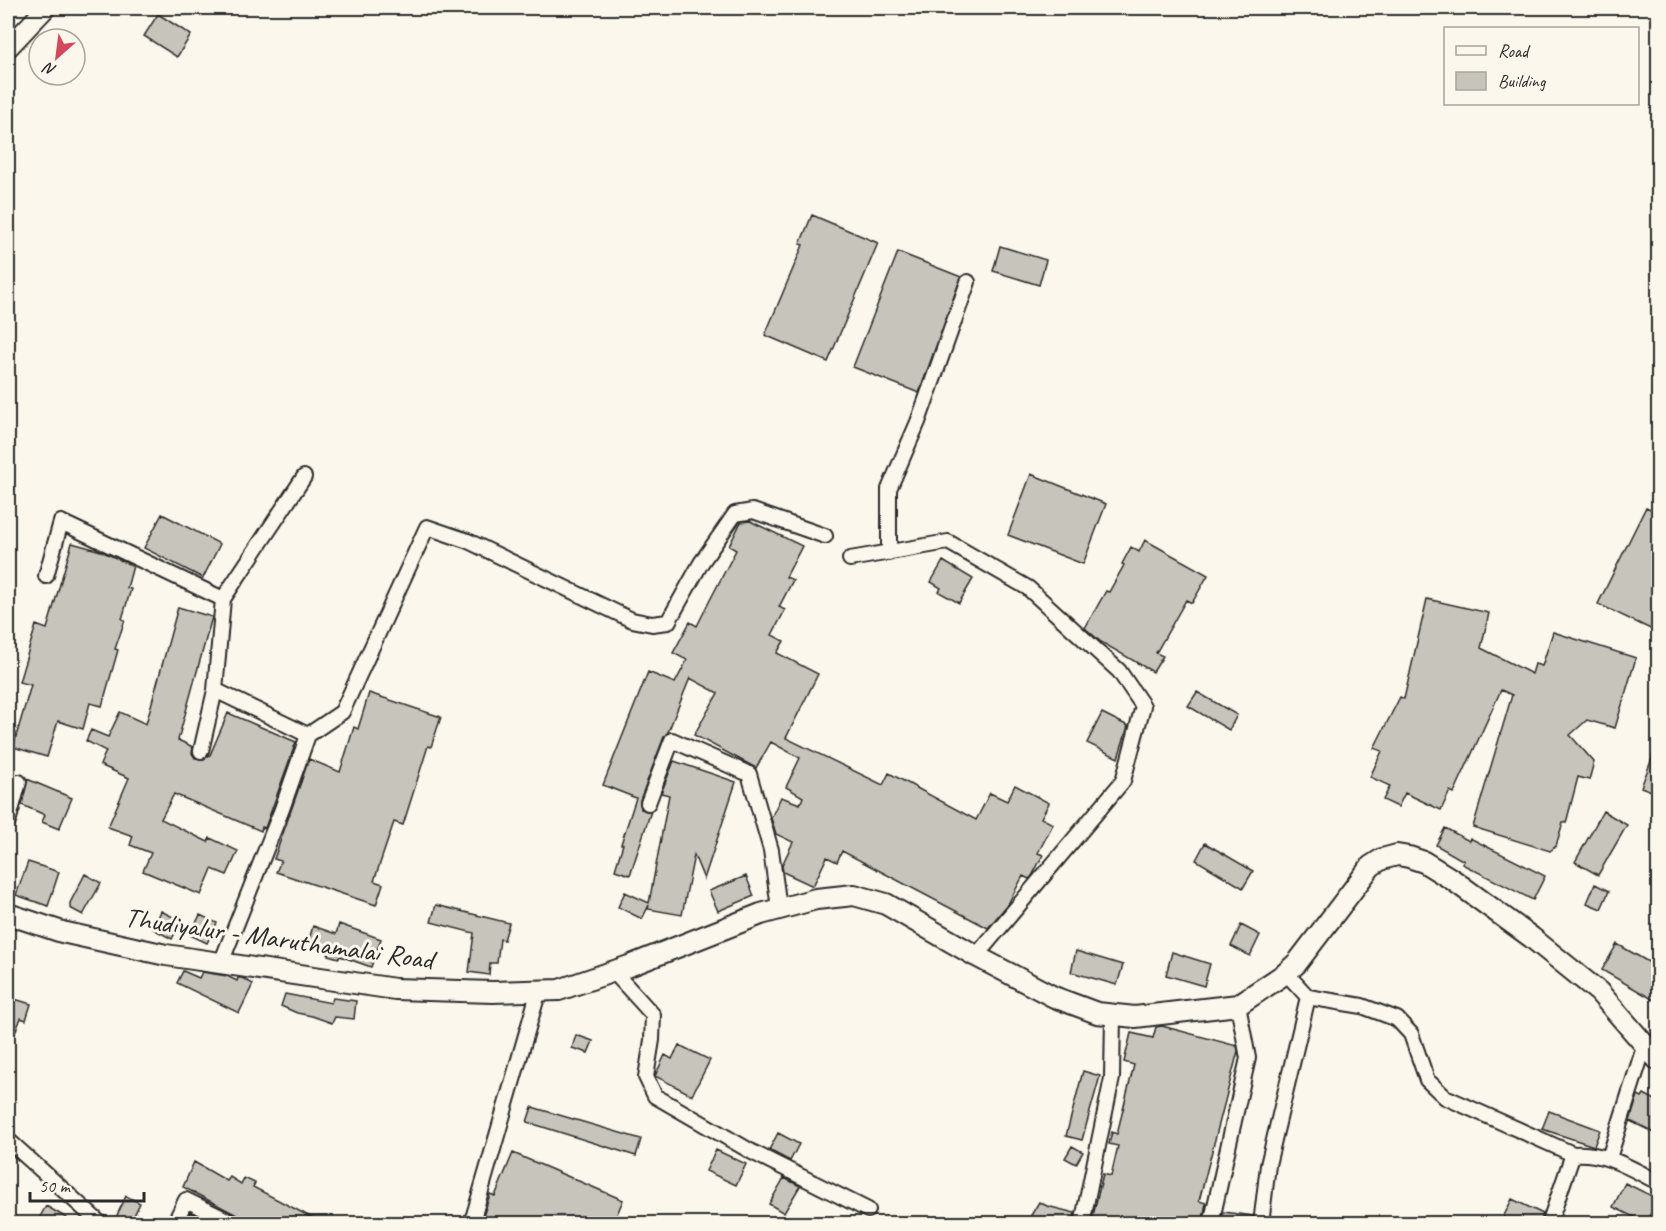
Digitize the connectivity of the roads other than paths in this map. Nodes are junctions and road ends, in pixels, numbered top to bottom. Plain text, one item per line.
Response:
1 (46, 8) edge
2 (8, 48) edge
3 (969, 282) dead end
4 (304, 477) dead end
5 (825, 536) dead end
6 (889, 553) junction
7 (850, 559) dead end
8 (46, 576) dead end
9 (223, 599) junction
10 (215, 690) junction
11 (309, 735) junction
12 (201, 751) dead end
13 (19, 782) dead end
14 (648, 803) dead end
15 (8, 822) edge
16 (779, 908) junction
17 (8, 914) edge
18 (976, 956) junction
19 (220, 963) junction
20 (613, 971) junction
21 (1286, 973) junction
22 (539, 990) junction
23 (1308, 997) junction
24 (1238, 1005) junction
25 (1113, 1014) junction
26 (1645, 1044) junction
27 (1659, 1060) edge
28 (8, 1140) edge
29 (1573, 1154) junction
30 (1609, 1158) junction
31 (1659, 1182) edge
32 (868, 1210) dead end
33 (475, 1221) edge
34 (101, 1224) edge
35 (174, 1224) edge
36 (235, 1224) edge
37 (1082, 1224) edge
38 (1211, 1224) edge
39 (1261, 1224) edge
40 (1550, 1224) edge

1 - 2 street
3 - 6 street
4 - 9 street
5 - 11 street
6 - 7 street
6 - 18 street
8 - 9 street
9 - 10 street
10 - 11 street
10 - 12 street
11 - 19 street
13 - 15 street
14 - 16 street
16 - 18 main road, Thudiyalur - Maruthamalai Road
16 - 20 main road, Thudiyalur - Maruthamalai Road
17 - 19 main road, Thudiyalur - Maruthamalai Road
18 - 25 main road, Thudiyalur - Maruthamalai Road
19 - 22 main road, Thudiyalur - Maruthamalai Road
20 - 22 main road, Thudiyalur - Maruthamalai Road
20 - 32 street
21 - 23 street
21 - 24 main road, Thudiyalur - Maruthamalai Road
21 - 26 main road, Thudiyalur - Maruthamalai Road
22 - 33 street
23 - 29 street
23 - 39 street
24 - 25 main road, Thudiyalur - Maruthamalai Road
24 - 38 street
25 - 37 street
26 - 27 main road, Thudiyalur - Maruthamalai Road
26 - 30 street
28 - 34 street
29 - 30 street
29 - 40 street
30 - 31 street
35 - 36 street

